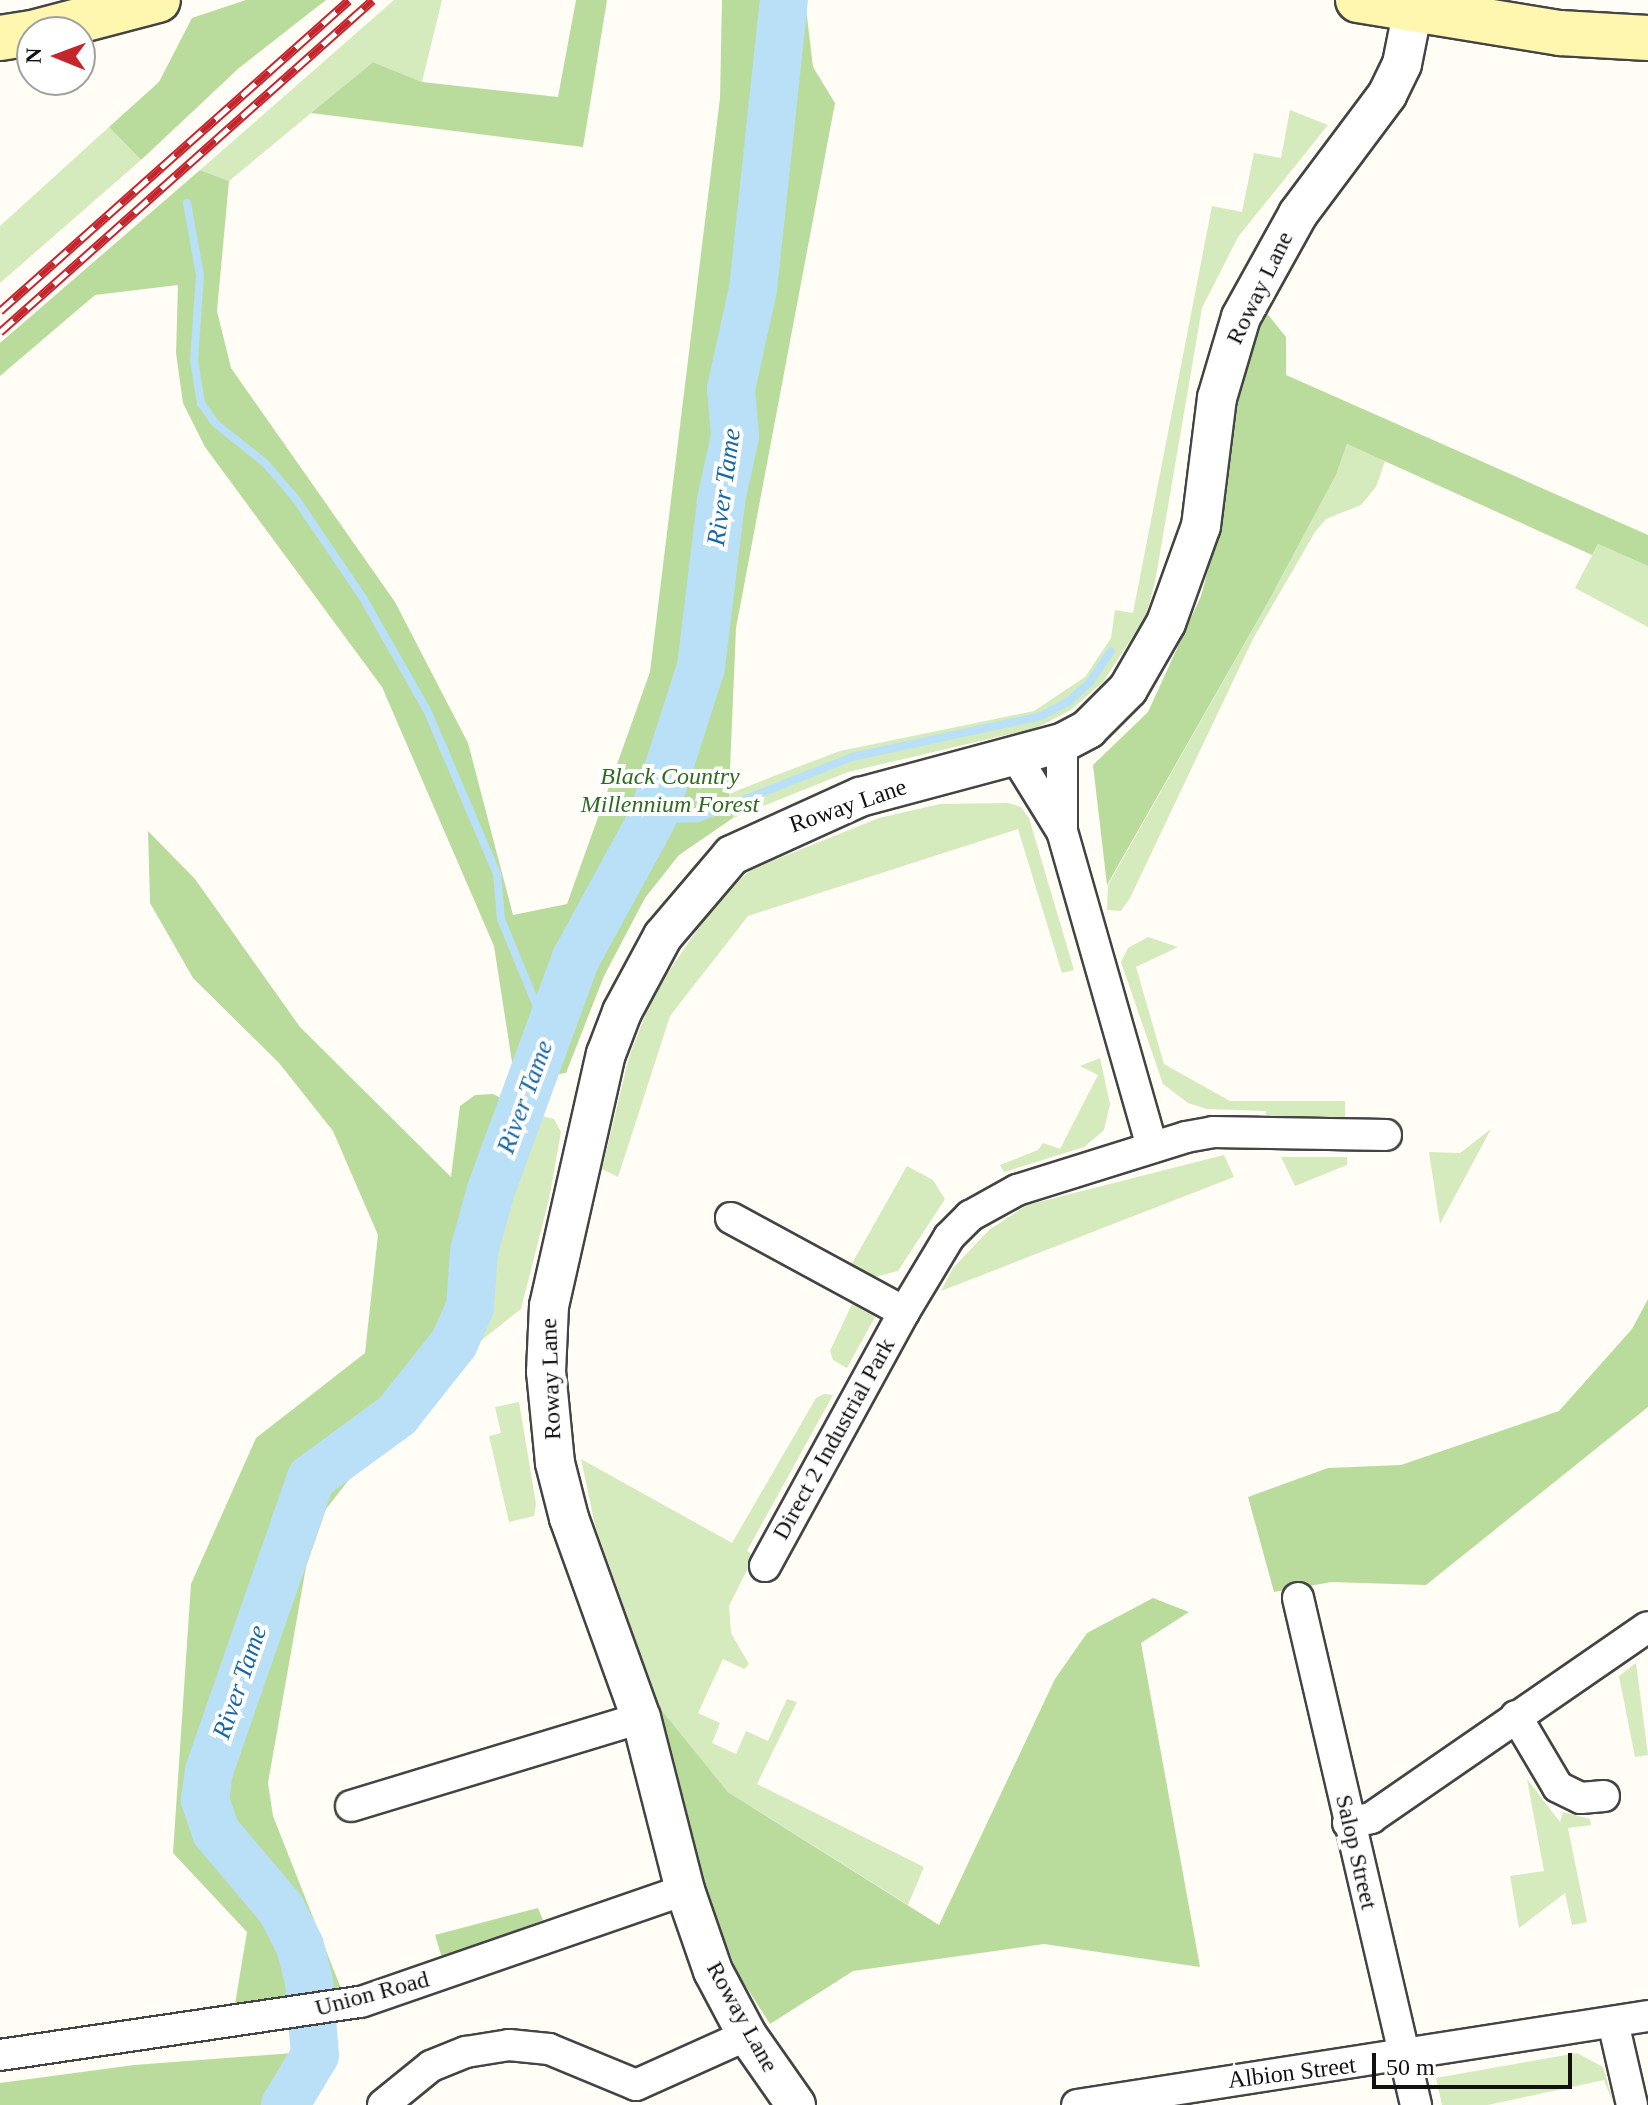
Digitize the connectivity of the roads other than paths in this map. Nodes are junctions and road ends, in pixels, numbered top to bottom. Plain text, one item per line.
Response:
1 (158, 0) edge
2 (1358, 0) edge
3 (1413, 9) junction
4 (96, 16) edge
5 (1648, 38) edge
6 (1062, 743) junction
7 (1016, 757) junction
8 (1062, 831) junction
9 (1386, 1135) dead end
10 (1152, 1147) junction
11 (731, 1218) dead end
12 (904, 1312) junction
13 (765, 1566) dead end
14 (1298, 1598) dead end
15 (1648, 1627) edge
16 (1516, 1716) junction
17 (641, 1718) junction
18 (1604, 1796) dead end
19 (351, 1806) dead end
20 (1348, 1823) junction
21 (685, 1890) junction
22 (1648, 2016) edge
23 (1613, 2022) junction
24 (747, 2035) junction
25 (0, 2055) edge
26 (1405, 2057) junction
27 (383, 2105) edge
28 (796, 2105) edge
29 (1077, 2105) edge
30 (1416, 2105) edge
31 (1632, 2105) edge

1 - 4 main road
2 - 3 main road
3 - 5 main road
3 - 6 street, Roway Lane
6 - 7 street, Roway Lane
6 - 8 street
7 - 8 street
7 - 17 street, Roway Lane
8 - 10 street
9 - 10 street, Direct 2 Industrial Park
10 - 12 street, Direct 2 Industrial Park
11 - 12 street, Direct 2 Industrial Park
12 - 13 street, Direct 2 Industrial Park
14 - 20 street, Salop Street
15 - 16 street
16 - 18 street
16 - 20 street
17 - 19 street
17 - 21 street, Roway Lane
20 - 26 street, Salop Street
21 - 24 street, Roway Lane
21 - 25 street, Union Road
22 - 23 street, Albion Street
23 - 26 street, Albion Street
23 - 31 street
24 - 27 street
24 - 28 street, Roway Lane
26 - 29 street, Albion Street
26 - 30 street, Salop Street

